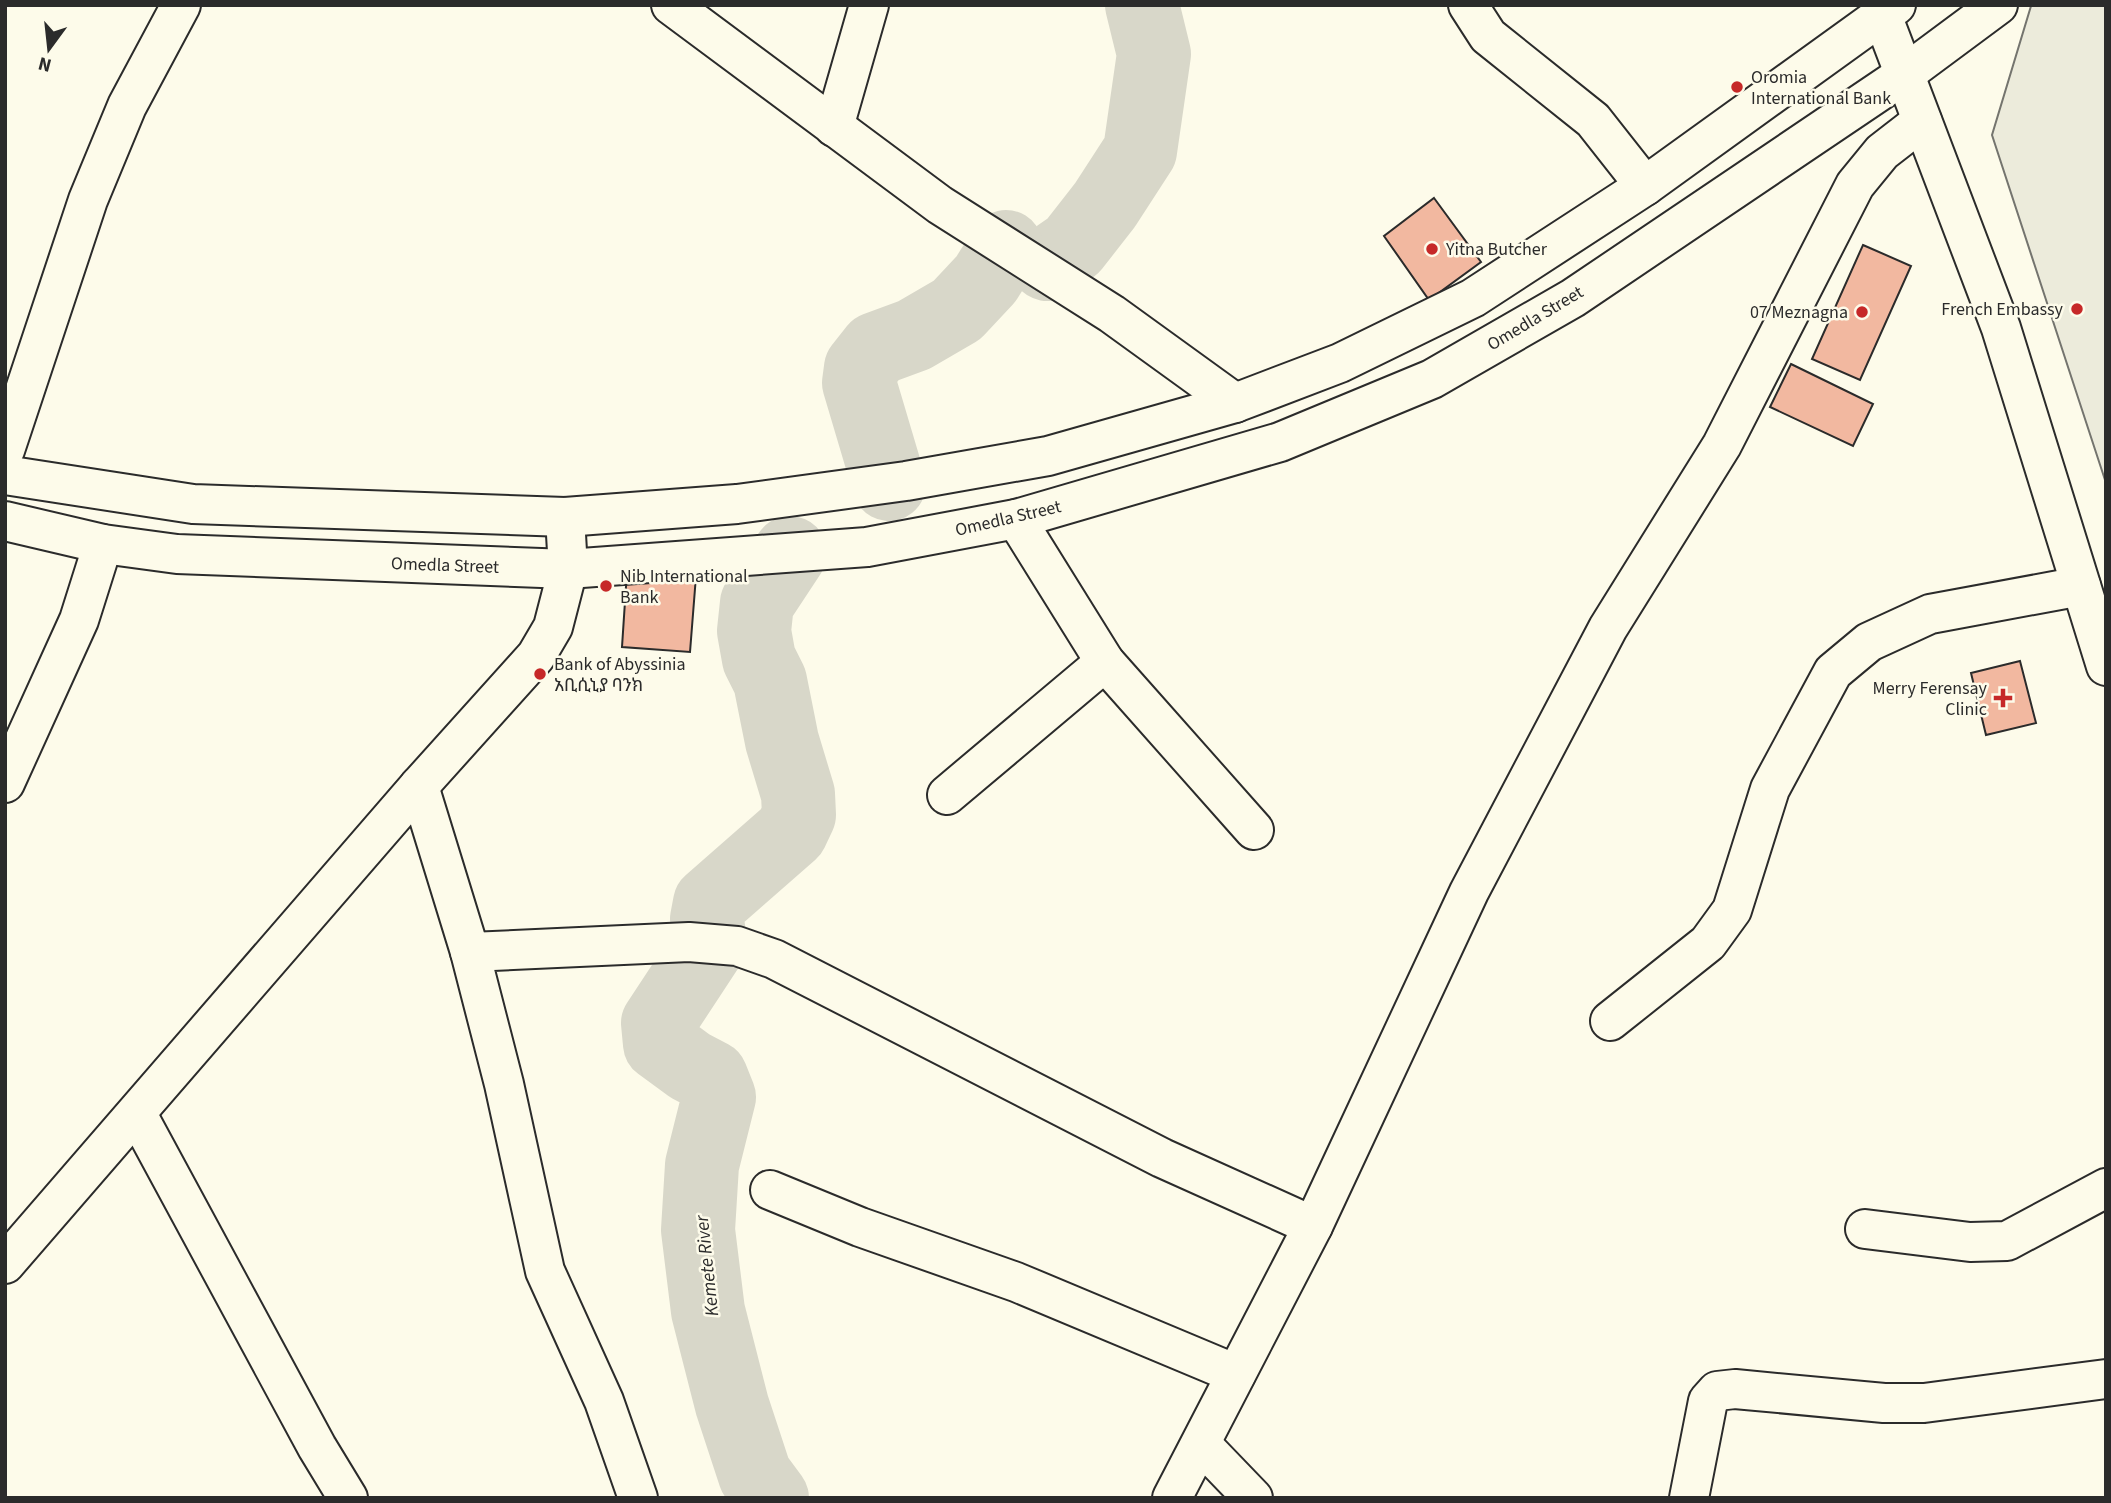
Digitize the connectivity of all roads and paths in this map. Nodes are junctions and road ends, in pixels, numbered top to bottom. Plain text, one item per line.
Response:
1 (181, 5) edge
2 (671, 5) edge
3 (869, 5) edge
4 (1468, 5) edge
5 (1998, 5) edge
6 (1889, 10) edge
7 (1905, 74) junction
8 (1922, 121) junction
9 (834, 127) junction
10 (1645, 186) junction
11 (1236, 403) junction
12 (5, 450) edge
13 (5, 475) edge
14 (565, 517) junction
15 (1016, 520) junction
16 (5, 521) edge
17 (103, 544) junction
18 (568, 569) junction
19 (2081, 586) junction
20 (1105, 662) junction
21 (2106, 666) edge
22 (5, 783) edge
23 (419, 786) junction
24 (947, 795) dead end
25 (1254, 830) dead end
26 (470, 952) junction
27 (1610, 1021) dead end
28 (137, 1114) junction
29 (2106, 1188) edge
30 (770, 1190) dead end
31 (1313, 1226) junction
32 (1865, 1229) dead end
33 (5, 1264) edge
34 (1236, 1374) junction
35 (2106, 1379) edge
36 (1201, 1444) junction
37 (348, 1498) edge
38 (638, 1498) edge
39 (1172, 1498) edge
40 (1253, 1498) edge
41 (1689, 1498) edge

1 - 12 street
2 - 9 street
3 - 9 street
4 - 10 street
5 - 7 street, Omedla Street
6 - 7 street
6 - 10 street
7 - 8 street
7 - 15 street, Omedla Street
8 - 19 street
8 - 31 street
9 - 11 street
10 - 11 street
11 - 14 street
13 - 14 street
14 - 18 street
15 - 18 street, Omedla Street
15 - 20 street
16 - 17 street, Omedla Street
17 - 18 street, Omedla Street
17 - 22 street
18 - 23 street
19 - 21 street
19 - 27 street
20 - 24 street
20 - 25 street
23 - 26 street
23 - 28 street
26 - 31 street
26 - 38 street
28 - 33 street
28 - 37 street
29 - 32 street
30 - 34 street
31 - 34 street
34 - 36 street
35 - 41 street
36 - 39 street
36 - 40 street

